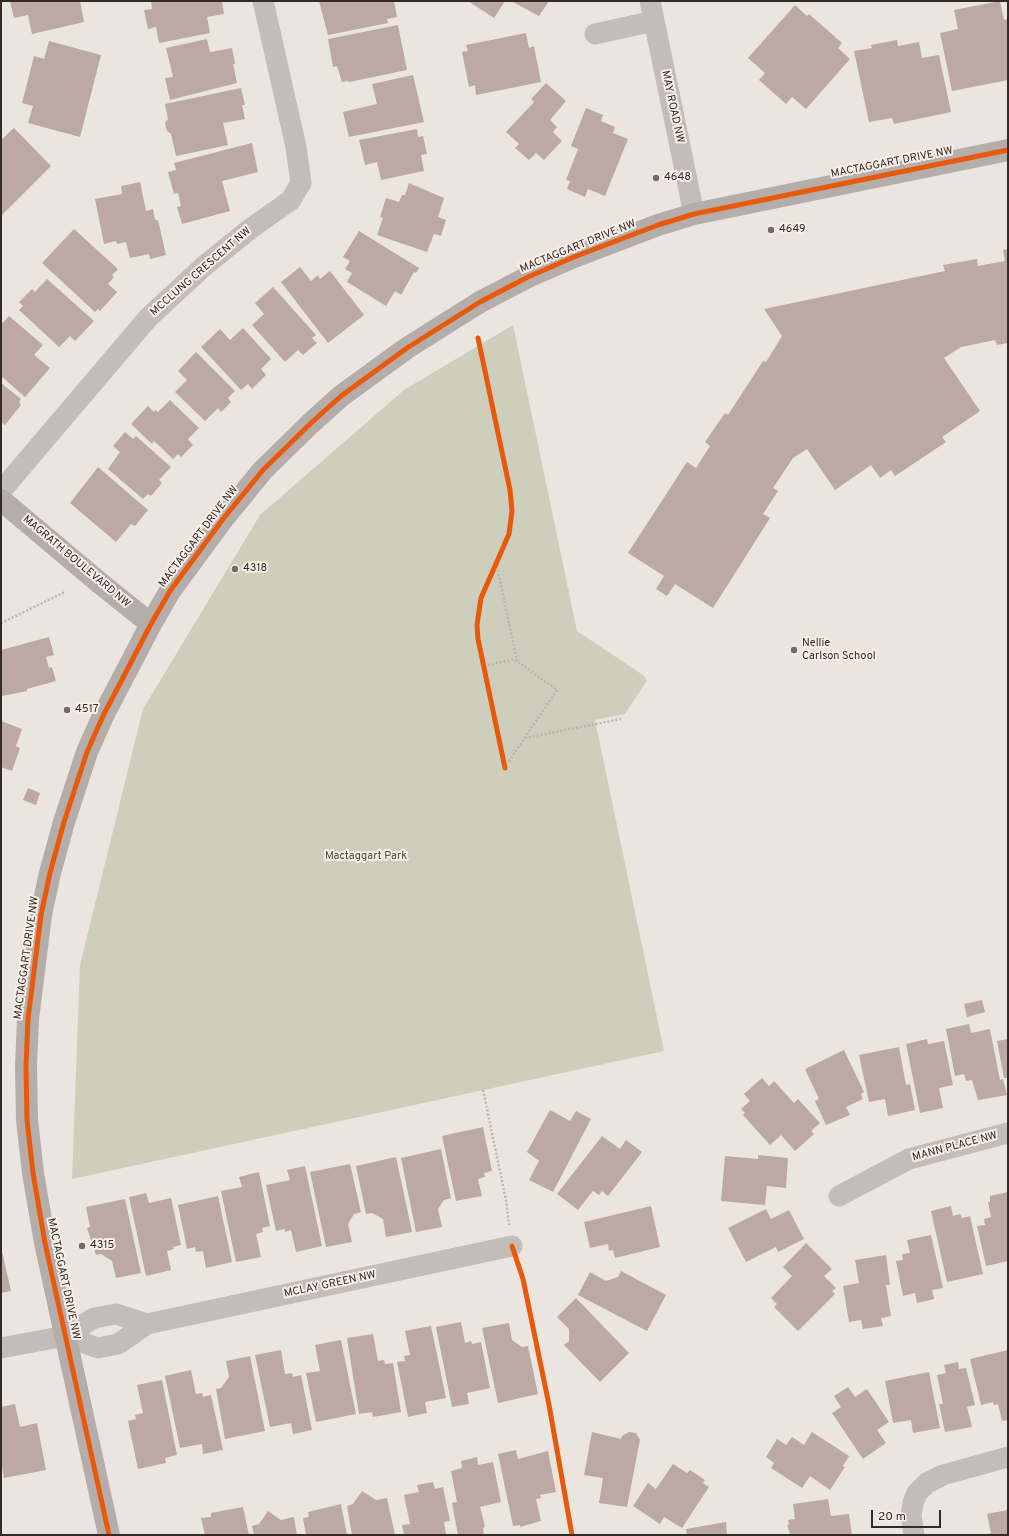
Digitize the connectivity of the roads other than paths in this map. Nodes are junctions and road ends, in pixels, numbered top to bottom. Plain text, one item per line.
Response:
1 (264, 1) edge
2 (650, 1) edge
3 (654, 21) junction
4 (595, 34) dead end
5 (1008, 150) edge
6 (694, 214) junction
7 (1, 491) edge
8 (1, 500) edge
9 (151, 624) junction
10 (1008, 1134) edge
11 (839, 1196) dead end
12 (512, 1246) road end
13 (148, 1324) junction
14 (65, 1336) junction
15 (1, 1348) edge
16 (1008, 1457) edge
17 (109, 1535) edge
18 (914, 1535) edge

1 - 7 street, MCCLUNG CRESCENT NW
2 - 3 street, MAY ROAD NW
3 - 4 street
3 - 6 street, MAY ROAD NW
5 - 6 street, MACTAGGART DRIVE NW
6 - 9 street, MACTAGGART DRIVE NW
8 - 9 street, MAGRATH BOULEVARD NW
9 - 14 street, MACTAGGART DRIVE NW
10 - 11 street, MANN PLACE NW
12 - 13 street, MCLAY GREEN NW
13 - 14 street, MCLAY GREEN NW
13 - 14 street, MCLAY GREEN NW
14 - 15 street
14 - 17 street, MACTAGGART DRIVE NW
16 - 18 street

